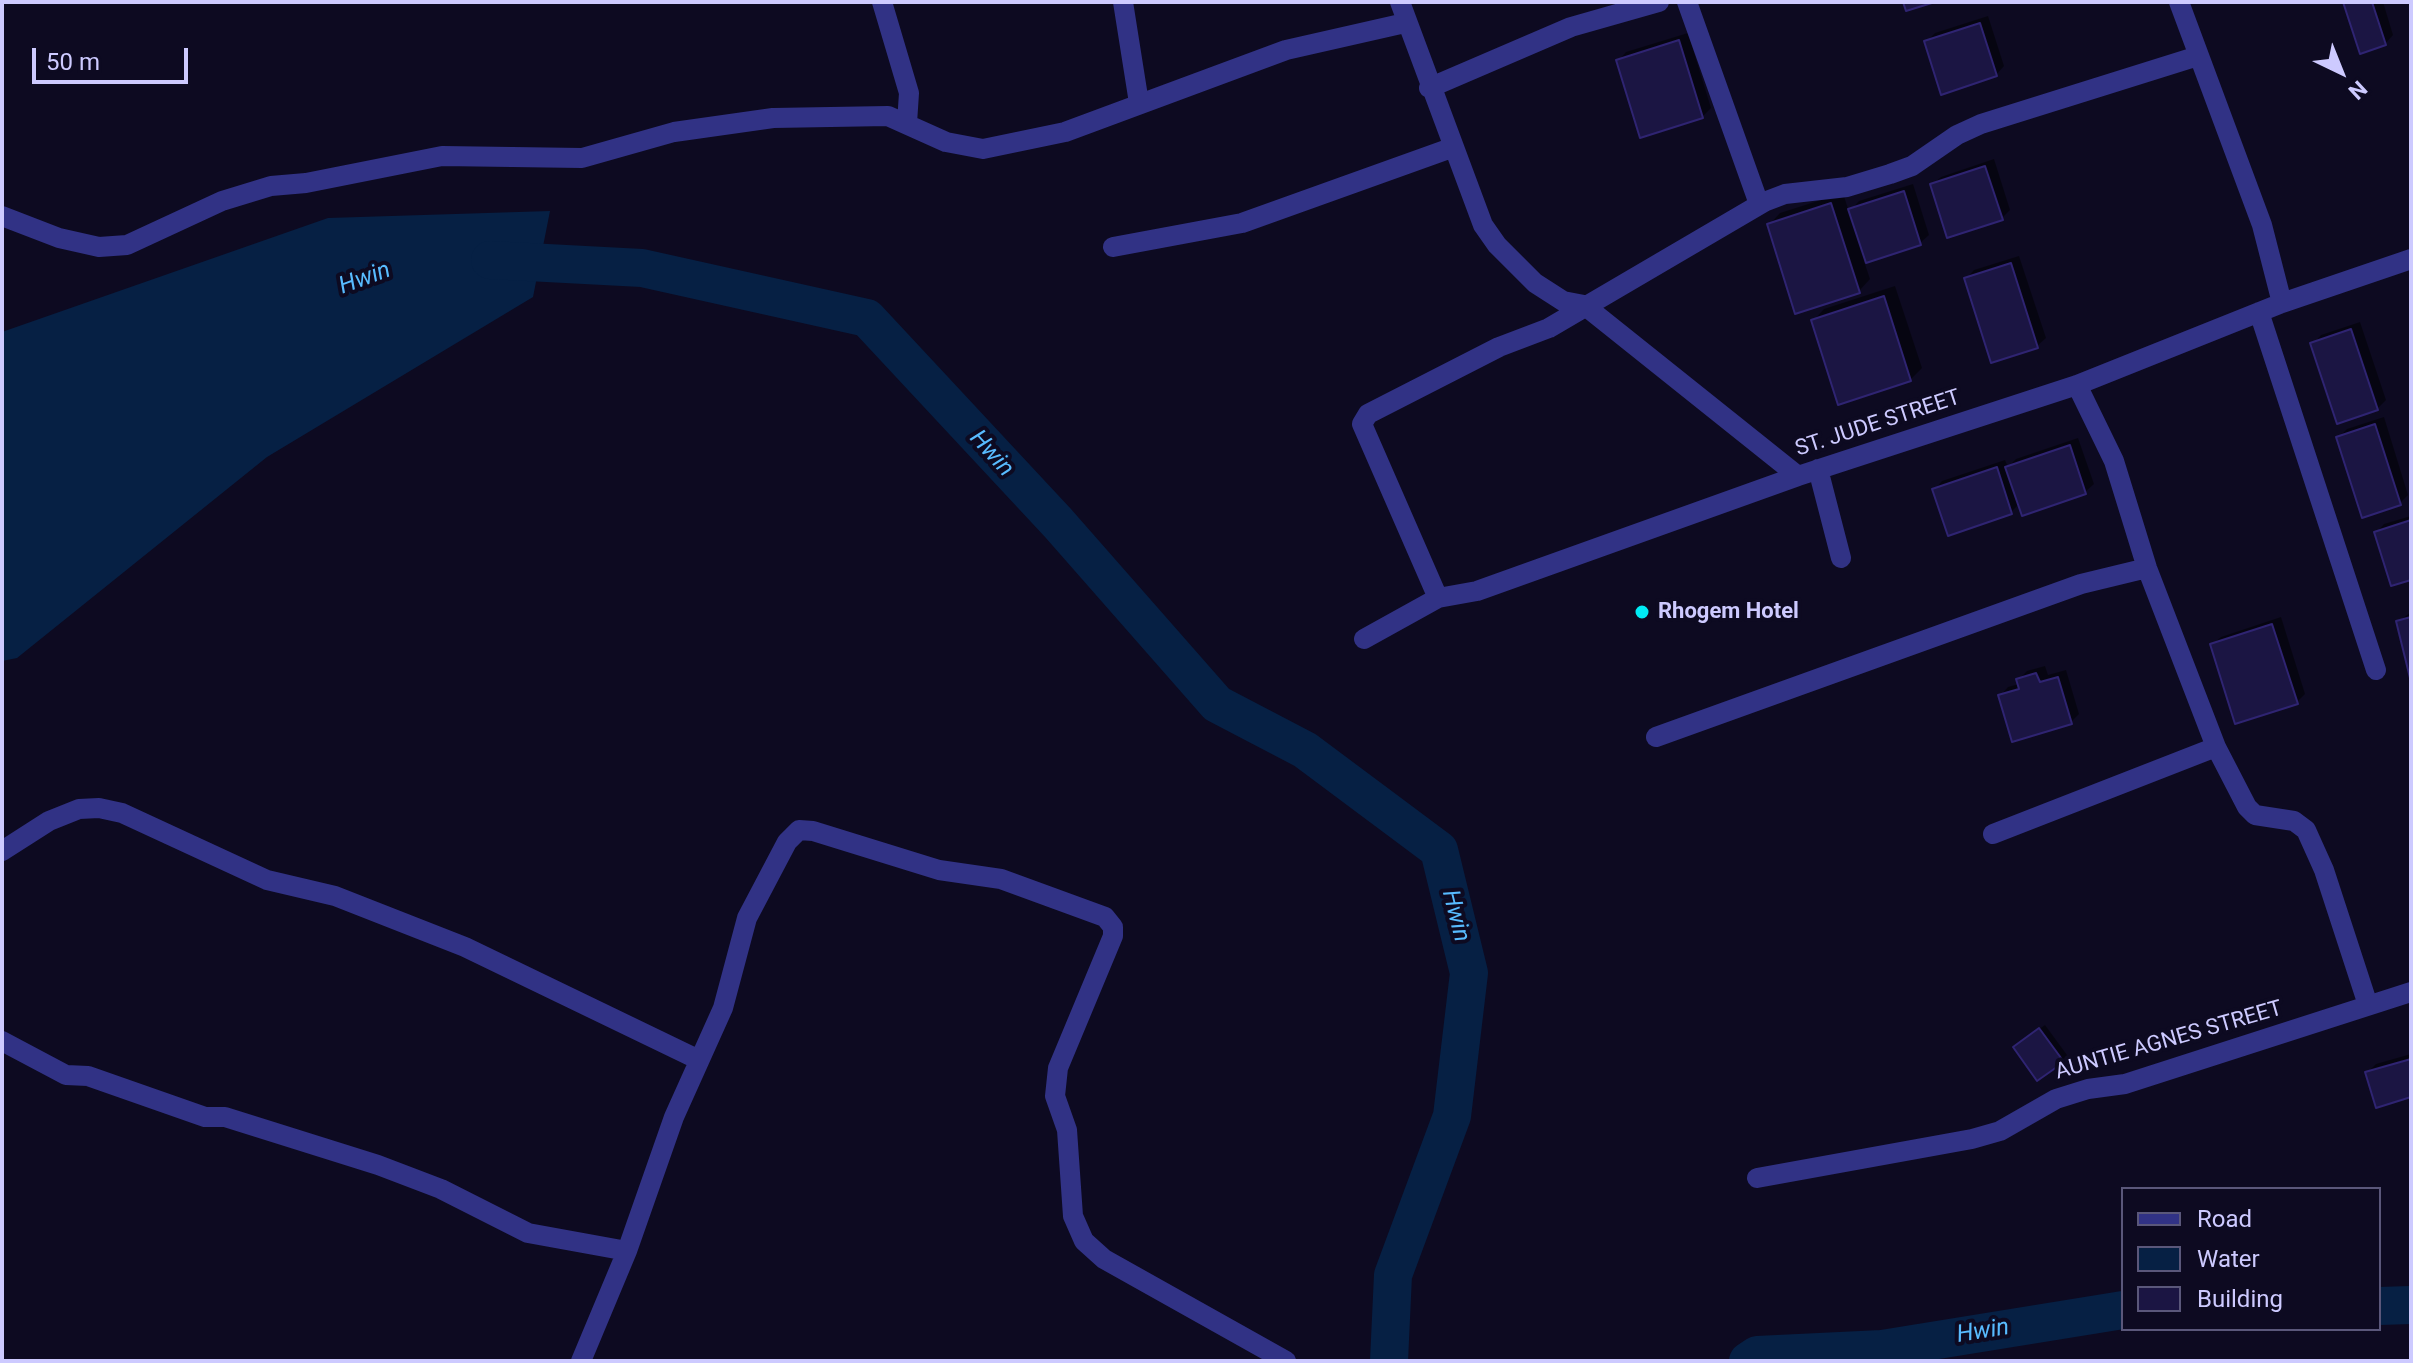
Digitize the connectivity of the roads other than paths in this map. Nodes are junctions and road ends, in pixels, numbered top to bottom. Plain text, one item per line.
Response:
1 (882, 2) edge
2 (1123, 2) edge
3 (1400, 2) edge
4 (1659, 2) edge
5 (1687, 2) edge
6 (2179, 2) edge
7 (1405, 23) junction
8 (2198, 56) junction
9 (1429, 88) junction
10 (1139, 103) junction
11 (907, 123) junction
12 (1454, 147) junction
13 (1759, 204) junction
14 (2, 216) edge
15 (1113, 247) dead end
16 (2411, 259) edge
17 (2282, 303) junction
18 (1584, 305) junction
19 (2259, 312) junction
20 (2077, 385) junction
21 (1818, 469) junction
22 (1798, 476) junction
23 (1841, 558) dead end
24 (2147, 568) junction
25 (1438, 598) junction
26 (1364, 639) dead end
27 (2376, 670) dead end
28 (1656, 737) dead end
29 (2216, 747) junction
30 (1993, 834) dead end
31 (2, 851) edge
32 (2411, 992) edge
33 (2368, 1005) junction
34 (2, 1041) edge
35 (697, 1059) junction
36 (1757, 1178) dead end
37 (627, 1251) junction
38 (581, 1361) edge
39 (1286, 1361) edge

1 - 11 street
2 - 10 street
3 - 7 street
4 - 9 street
5 - 13 street
6 - 8 street
7 - 9 street
7 - 10 street
8 - 13 street
8 - 17 street
9 - 12 street
10 - 11 street
11 - 14 street
12 - 15 street
12 - 18 street
13 - 18 street
16 - 17 street, ST. JUDE STREET
17 - 19 street, ST. JUDE STREET
18 - 22 street
18 - 25 street
19 - 20 street, ST. JUDE STREET
19 - 27 street
20 - 21 street, ST. JUDE STREET
20 - 24 street
21 - 22 street, ST. JUDE STREET
21 - 23 street
22 - 25 street, ST. JUDE STREET
24 - 28 street
24 - 29 street
25 - 26 street, ST. JUDE STREET
29 - 30 street
29 - 33 street
31 - 35 street
32 - 33 street, AUNTIE AGNES STREET
33 - 36 street, AUNTIE AGNES STREET
34 - 37 street
35 - 37 street
35 - 39 street
37 - 38 street

